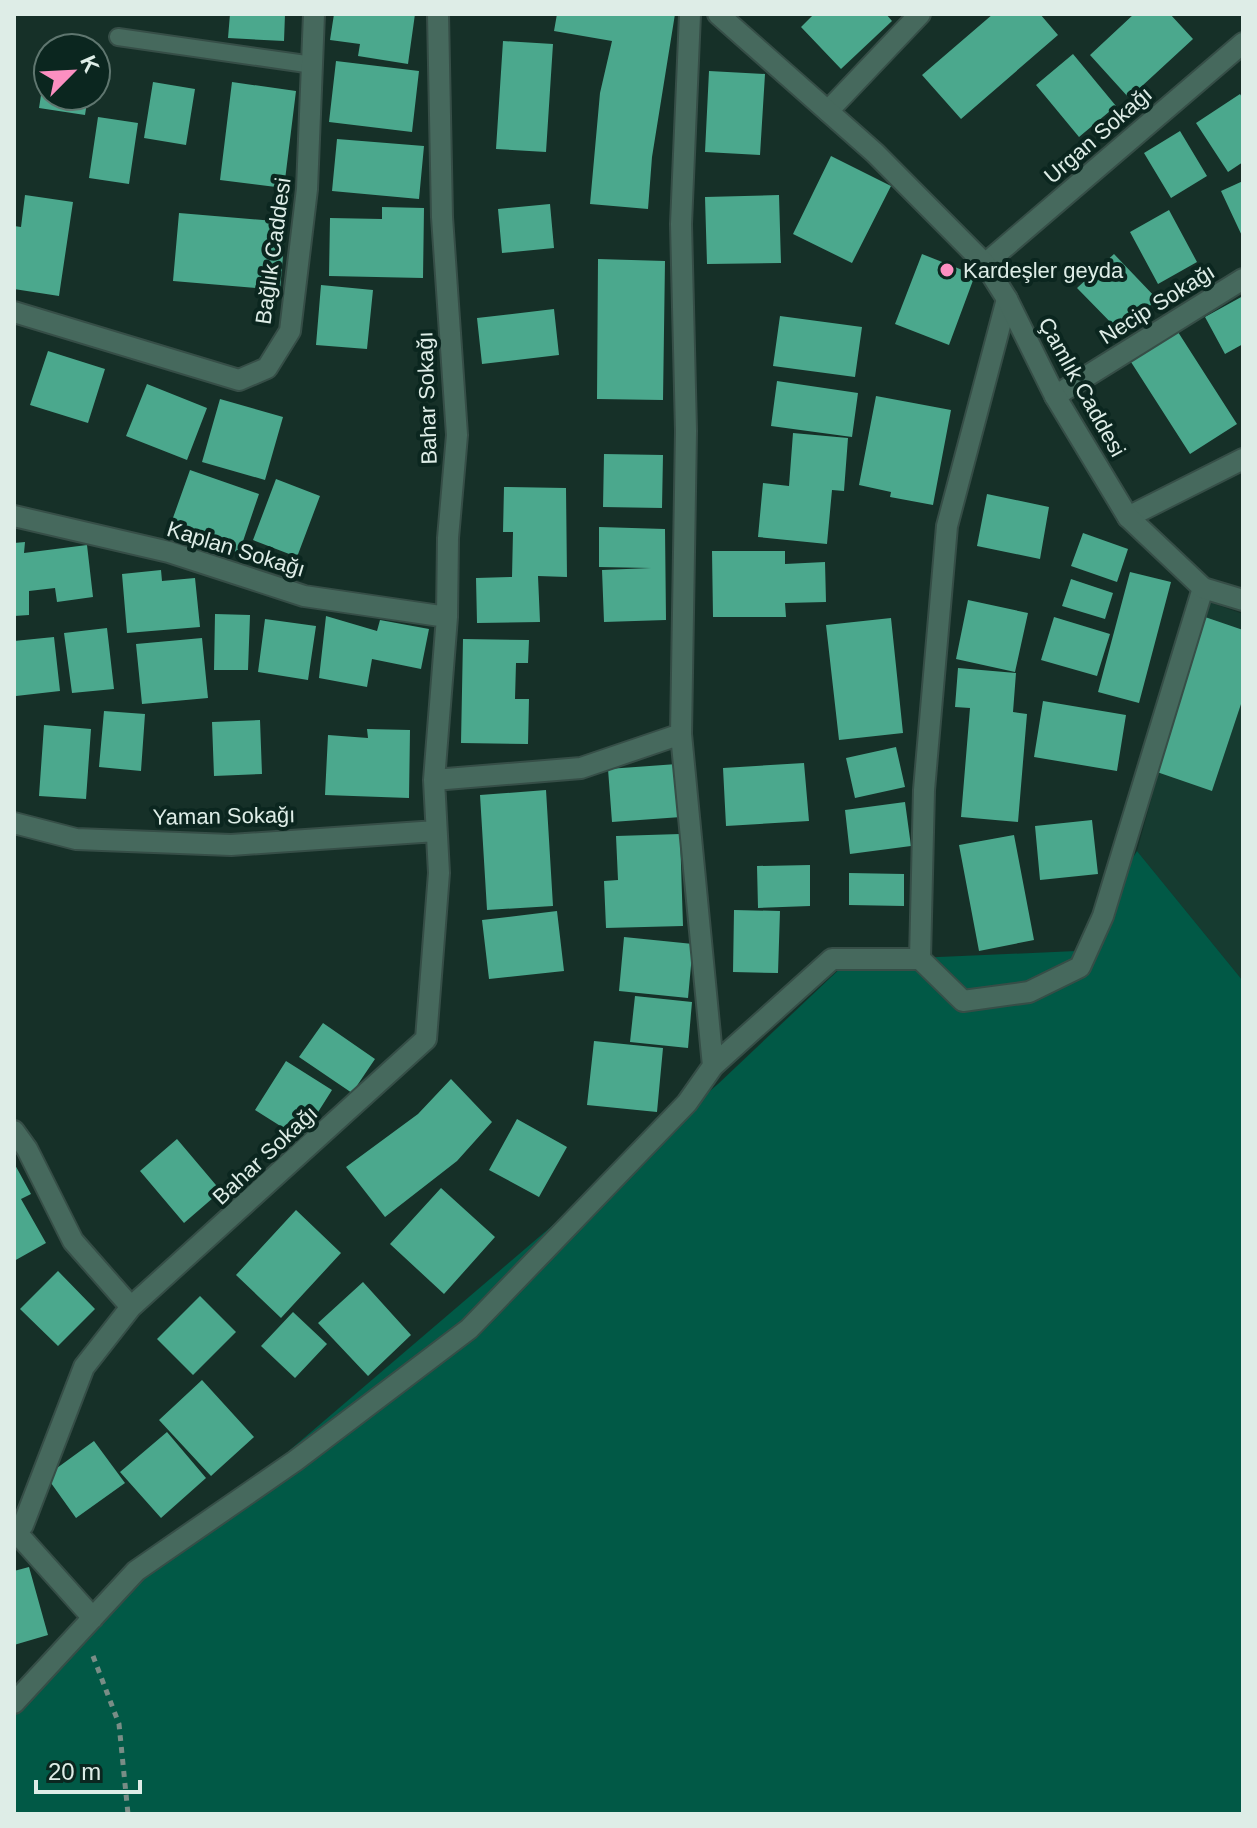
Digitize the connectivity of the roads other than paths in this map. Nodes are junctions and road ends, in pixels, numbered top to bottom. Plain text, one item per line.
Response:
1 (314, 14) edge
2 (438, 14) edge
3 (690, 14) edge
4 (718, 14) edge
5 (920, 14) edge
6 (118, 37) dead end
7 (1243, 43) edge
8 (313, 65) junction
9 (828, 111) junction
10 (985, 264) junction
11 (1243, 279) edge
12 (1007, 299) junction
13 (14, 312) edge
14 (1055, 396) junction
15 (1243, 459) edge
16 (14, 516) edge
17 (1128, 517) junction
18 (1203, 588) junction
19 (1243, 600) edge
20 (447, 617) junction
21 (681, 734) junction
22 (434, 780) junction
23 (14, 823) edge
24 (436, 831) junction
25 (920, 959) junction
26 (713, 1066) junction
27 (14, 1131) edge
28 (131, 1307) junction
29 (15, 1534) edge
30 (88, 1624) junction
31 (14, 1703) edge

1 - 8 street, Bağlık Caddesi
2 - 20 street, Bahar Sokağı
3 - 21 street
4 - 9 street, Çamlık Caddesi
5 - 9 street
6 - 8 lane
7 - 10 street, Urgan Sokağı
8 - 13 street, Bağlık Caddesi
9 - 10 street, Çamlık Caddesi
10 - 12 street, Çamlık Caddesi
11 - 14 street, Necip Sokağı
12 - 14 street, Çamlık Caddesi
12 - 25 street
14 - 17 street, Çamlık Caddesi
15 - 17 street
16 - 20 street, Kaplan Sokağı
17 - 18 street, Çamlık Caddesi
18 - 19 street, Çamlık Caddesi
18 - 25 street
20 - 22 street, Bahar Sokağı
21 - 22 street
21 - 26 street
22 - 24 street, Bahar Sokağı
23 - 24 street, Yaman Sokağı
24 - 28 street, Bahar Sokağı
25 - 26 street
26 - 30 street
27 - 28 street
28 - 29 street, Bahar Sokağı
29 - 30 street, Bahar Sokağı
30 - 31 street

